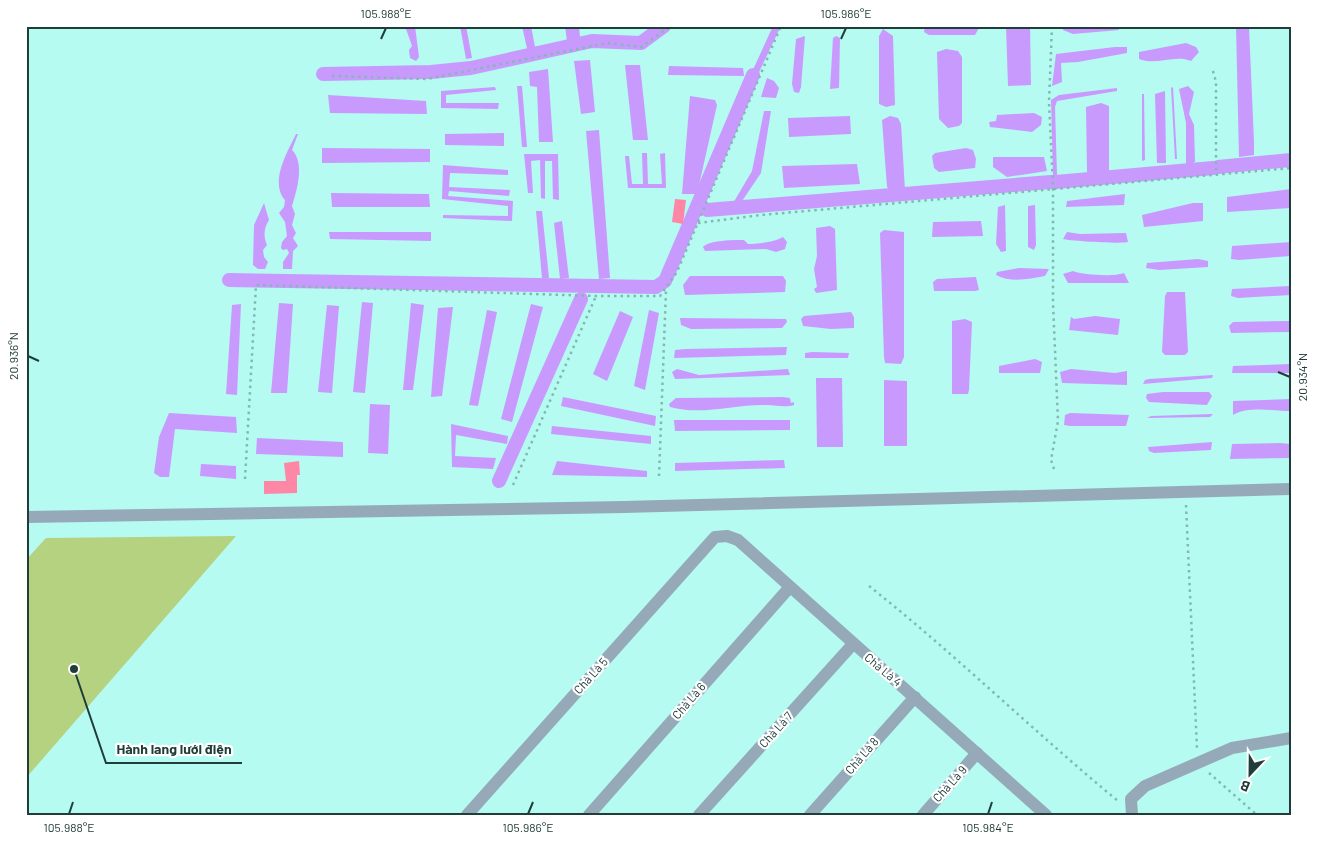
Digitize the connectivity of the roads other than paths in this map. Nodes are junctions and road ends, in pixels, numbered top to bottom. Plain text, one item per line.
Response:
1 (1291, 489) edge
2 (26, 517) edge
3 (715, 537) joint
4 (789, 588) junction
5 (853, 644) junction
6 (914, 697) junction
7 (1291, 738) edge
8 (977, 753) junction
9 (1040, 813) edge
10 (1131, 813) edge
11 (468, 815) edge
12 (589, 815) edge
13 (699, 815) edge
14 (810, 815) edge
15 (923, 815) edge

1 - 2 street
3 - 4 street, Chà Là 4
3 - 11 street, Chà Là 5
4 - 5 street, Chà Là 4
4 - 12 street, Chà Là 6
5 - 6 street, Chà Là 4
5 - 13 street, Chà Là 7
6 - 8 street, Chà Là 4
6 - 14 street, Chà Là 8
7 - 10 street
8 - 9 street, Chà Là 4
8 - 15 street, Chà Là 9

